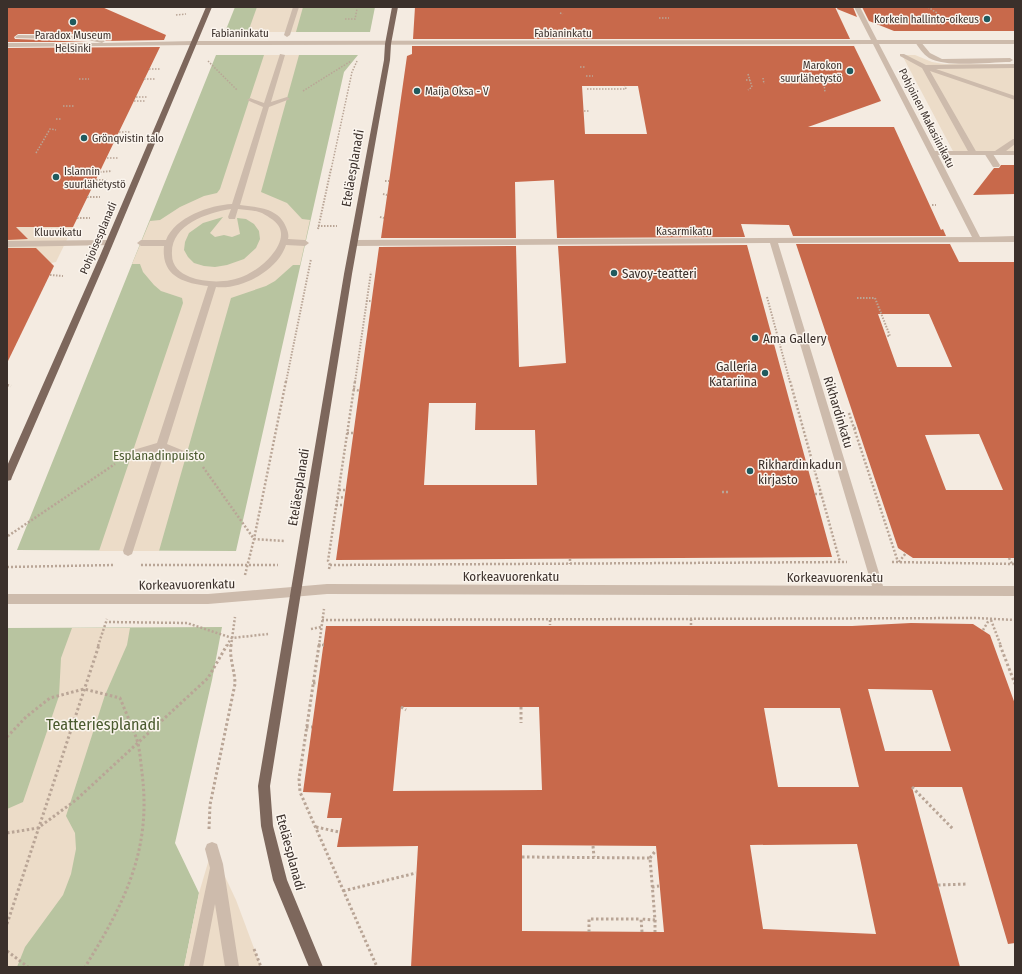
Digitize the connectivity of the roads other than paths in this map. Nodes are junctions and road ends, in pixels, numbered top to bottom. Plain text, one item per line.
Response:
1 (209, 7) edge
2 (296, 7) edge
3 (395, 7) edge
4 (857, 7) edge
5 (287, 34) dead end
6 (18, 37) dead end
7 (876, 42) junction
8 (918, 42) junction
9 (1015, 42) edge
10 (112, 43) junction
11 (194, 43) junction
12 (388, 44) junction
13 (7, 45) edge
14 (282, 55) dead end
15 (902, 56) dead end
16 (1010, 60) dead end
17 (1015, 66) edge
18 (925, 67) junction
19 (1015, 98) edge
20 (287, 99) road end
21 (250, 100) road end
22 (266, 106) junction
23 (1015, 141) edge
24 (933, 153) junction
25 (973, 153) junction
26 (986, 153) junction
27 (998, 153) junction
28 (1015, 153) edge
29 (994, 165) dead end
30 (236, 206) junction
31 (232, 216) dead end
32 (1015, 239) edge
33 (978, 240) junction
34 (773, 241) junction
35 (284, 242) junction
36 (305, 242) dead end
37 (109, 243) junction
38 (141, 243) dead end
39 (169, 243) junction
40 (354, 243) junction
41 (7, 244) edge
42 (213, 284) junction
43 (162, 446) junction
44 (132, 454) road end
45 (186, 456) road end
46 (7, 477) edge
47 (128, 551) dead end
48 (296, 590) junction
49 (879, 591) junction
50 (1014, 594) edge
51 (7, 599) edge
52 (212, 849) road end
53 (216, 864) junction
54 (196, 967) edge
55 (232, 967) edge
56 (316, 967) edge

1 - 11 main road, Pohjoisesplanadi
2 - 5 street
3 - 12 main road, Eteläesplanadi
4 - 7 street, Pohjoinen Makasiinikatu
6 - 10 street, Fabianinkatu
7 - 8 street, Fabianinkatu
7 - 12 street, Fabianinkatu
7 - 24 street, Pohjoinen Makasiinikatu
8 - 9 street, Fabianinkatu
8 - 16 street
10 - 11 street, Fabianinkatu
10 - 13 street, Fabianinkatu
11 - 12 street, Fabianinkatu
11 - 37 main road, Pohjoisesplanadi
12 - 40 main road, Eteläesplanadi
14 - 22 street
15 - 18 street
17 - 18 street
18 - 19 street
18 - 25 street
20 - 22 street
21 - 22 street
22 - 30 street
23 - 27 street
24 - 25 street
24 - 33 street, Pohjoinen Makasiinikatu
25 - 26 street
26 - 27 street
26 - 29 street
27 - 28 street
30 - 31 street
30 - 35 street
30 - 39 street
32 - 33 street, Kasarmikatu
33 - 34 street, Kasarmikatu
34 - 40 street, Kasarmikatu
34 - 49 street, Rikhardinkatu
35 - 36 street
35 - 42 street
37 - 41 street, Kluuvikatu
37 - 46 main road, Pohjoisesplanadi
38 - 39 street
39 - 42 street
40 - 48 main road, Eteläesplanadi
42 - 43 street
43 - 44 street
43 - 45 street
43 - 47 street
48 - 49 street, Korkeavuorenkatu
48 - 51 street, Korkeavuorenkatu
48 - 56 main road, Eteläesplanadi
49 - 50 street, Korkeavuorenkatu
52 - 53 street
53 - 54 street
53 - 55 street

